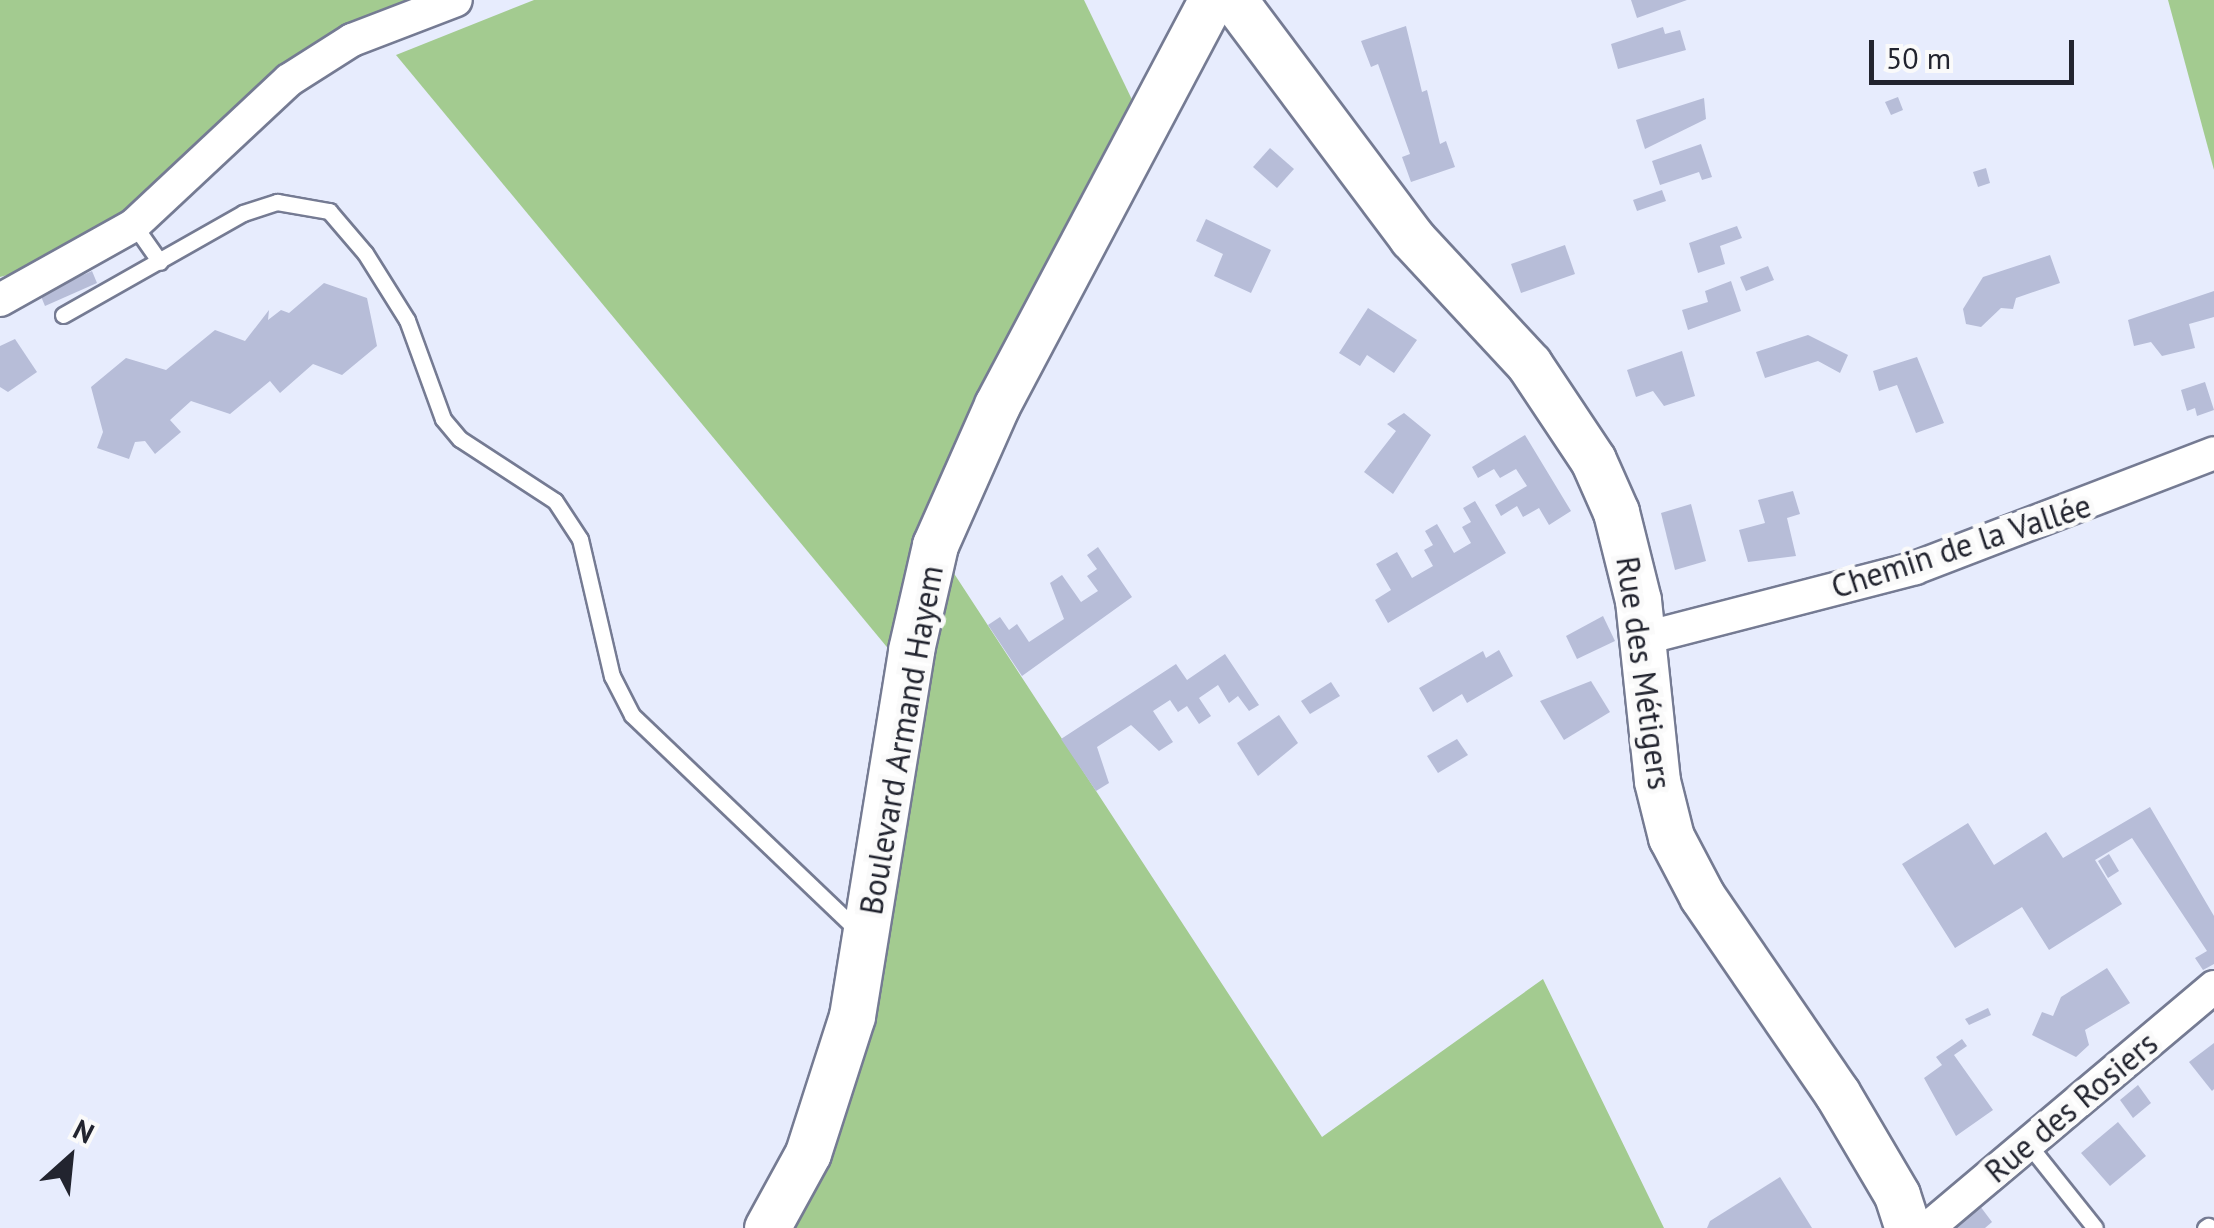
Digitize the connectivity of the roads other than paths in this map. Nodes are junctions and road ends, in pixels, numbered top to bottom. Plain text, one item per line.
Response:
1 (456, 0) edge
2 (1211, 0) edge
3 (1234, 0) edge
4 (134, 225) junction
5 (160, 262) junction
6 (0, 300) edge
7 (63, 315) dead end
8 (2214, 454) edge
9 (1646, 638) junction
10 (868, 940) junction
11 (2214, 987) edge
12 (2028, 1144) junction
13 (768, 1228) edge
14 (1908, 1228) edge
15 (1928, 1228) edge
16 (2095, 1228) edge

1 - 4 street
2 - 10 main road, Boulevard Armand Hayem
3 - 9 main road, Rue des Métigers
4 - 5 lane
4 - 6 street
5 - 7 lane
5 - 10 lane
8 - 9 street, Chemin de la Vallée
9 - 14 main road, Rue des Métigers
10 - 13 main road, Boulevard Armand Hayem
11 - 12 street, Rue des Rosiers
12 - 15 street, Rue des Rosiers
12 - 16 lane

